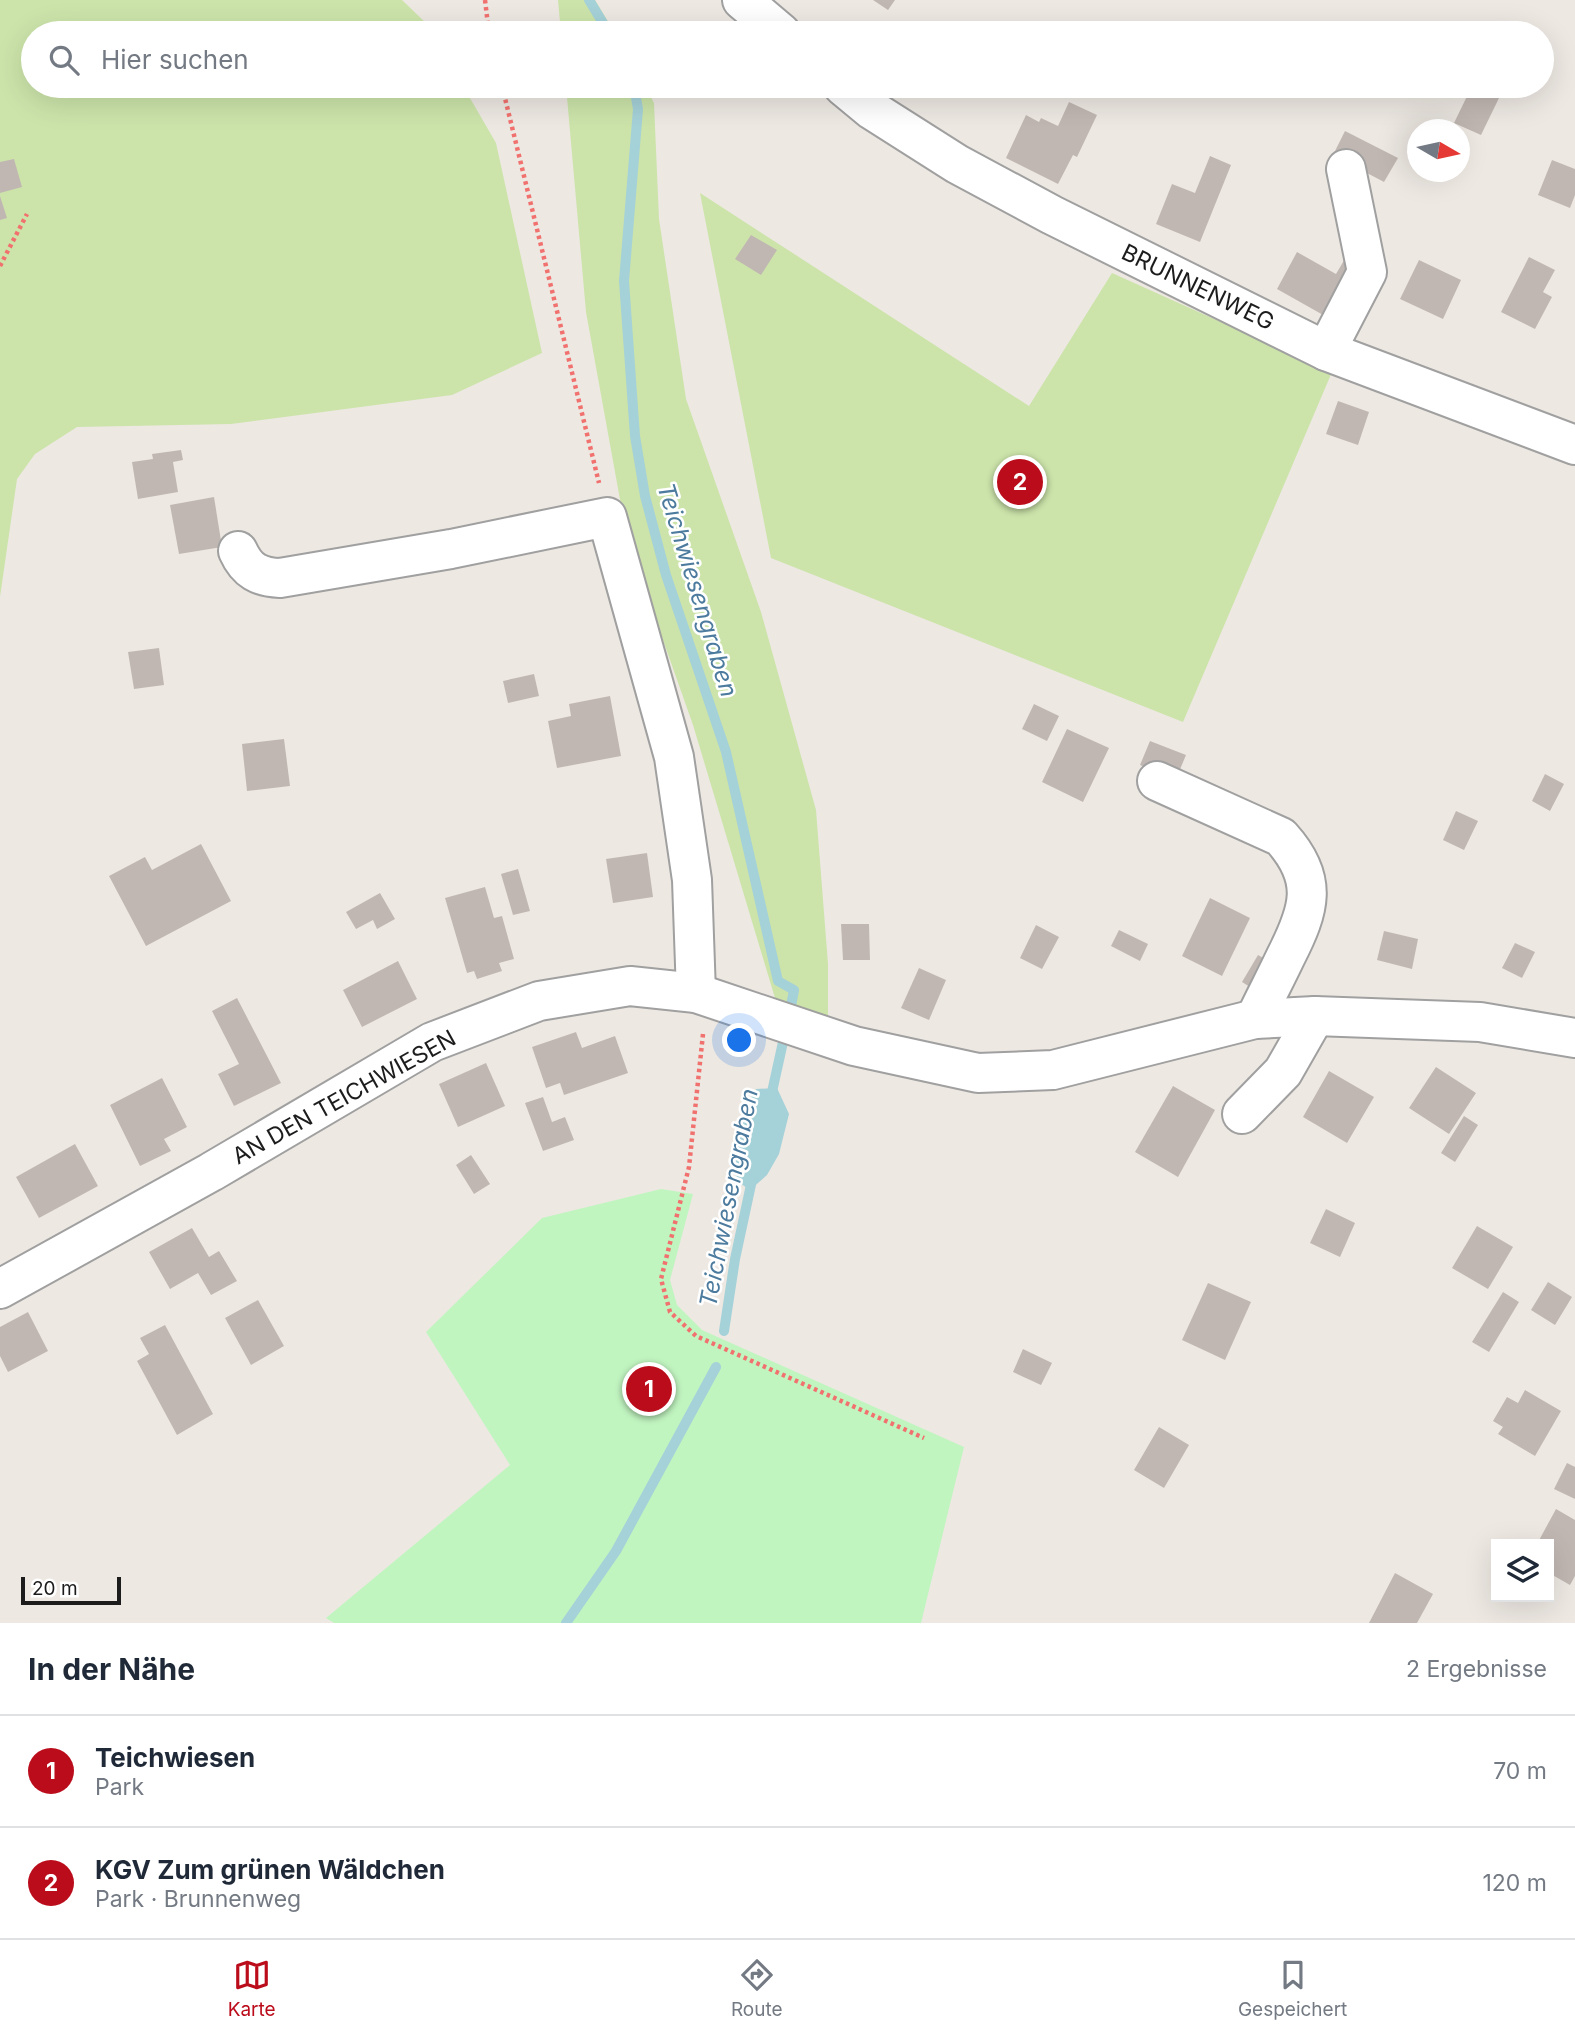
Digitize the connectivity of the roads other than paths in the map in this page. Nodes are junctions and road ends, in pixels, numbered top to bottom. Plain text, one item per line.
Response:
1 (742, 0) edge
2 (767, 21) edge
3 (857, 98) edge
4 (1346, 169) dead end
5 (1326, 351) junction
6 (1575, 445) edge
7 (238, 551) dead end
8 (1157, 781) dead end
9 (696, 993) junction
10 (1315, 1016) junction
11 (1255, 1019) junction
12 (1575, 1038) edge
13 (1242, 1114) dead end
14 (0, 1289) edge

1 - 2 street
3 - 5 street, BRUNNENWEG
4 - 5 street
5 - 6 street, BRUNNENWEG
7 - 9 street
8 - 11 street
9 - 11 street, AN DEN TEICHWIESEN
9 - 14 street, AN DEN TEICHWIESEN
10 - 11 street, AN DEN TEICHWIESEN
10 - 12 street, AN DEN TEICHWIESEN
10 - 13 street

